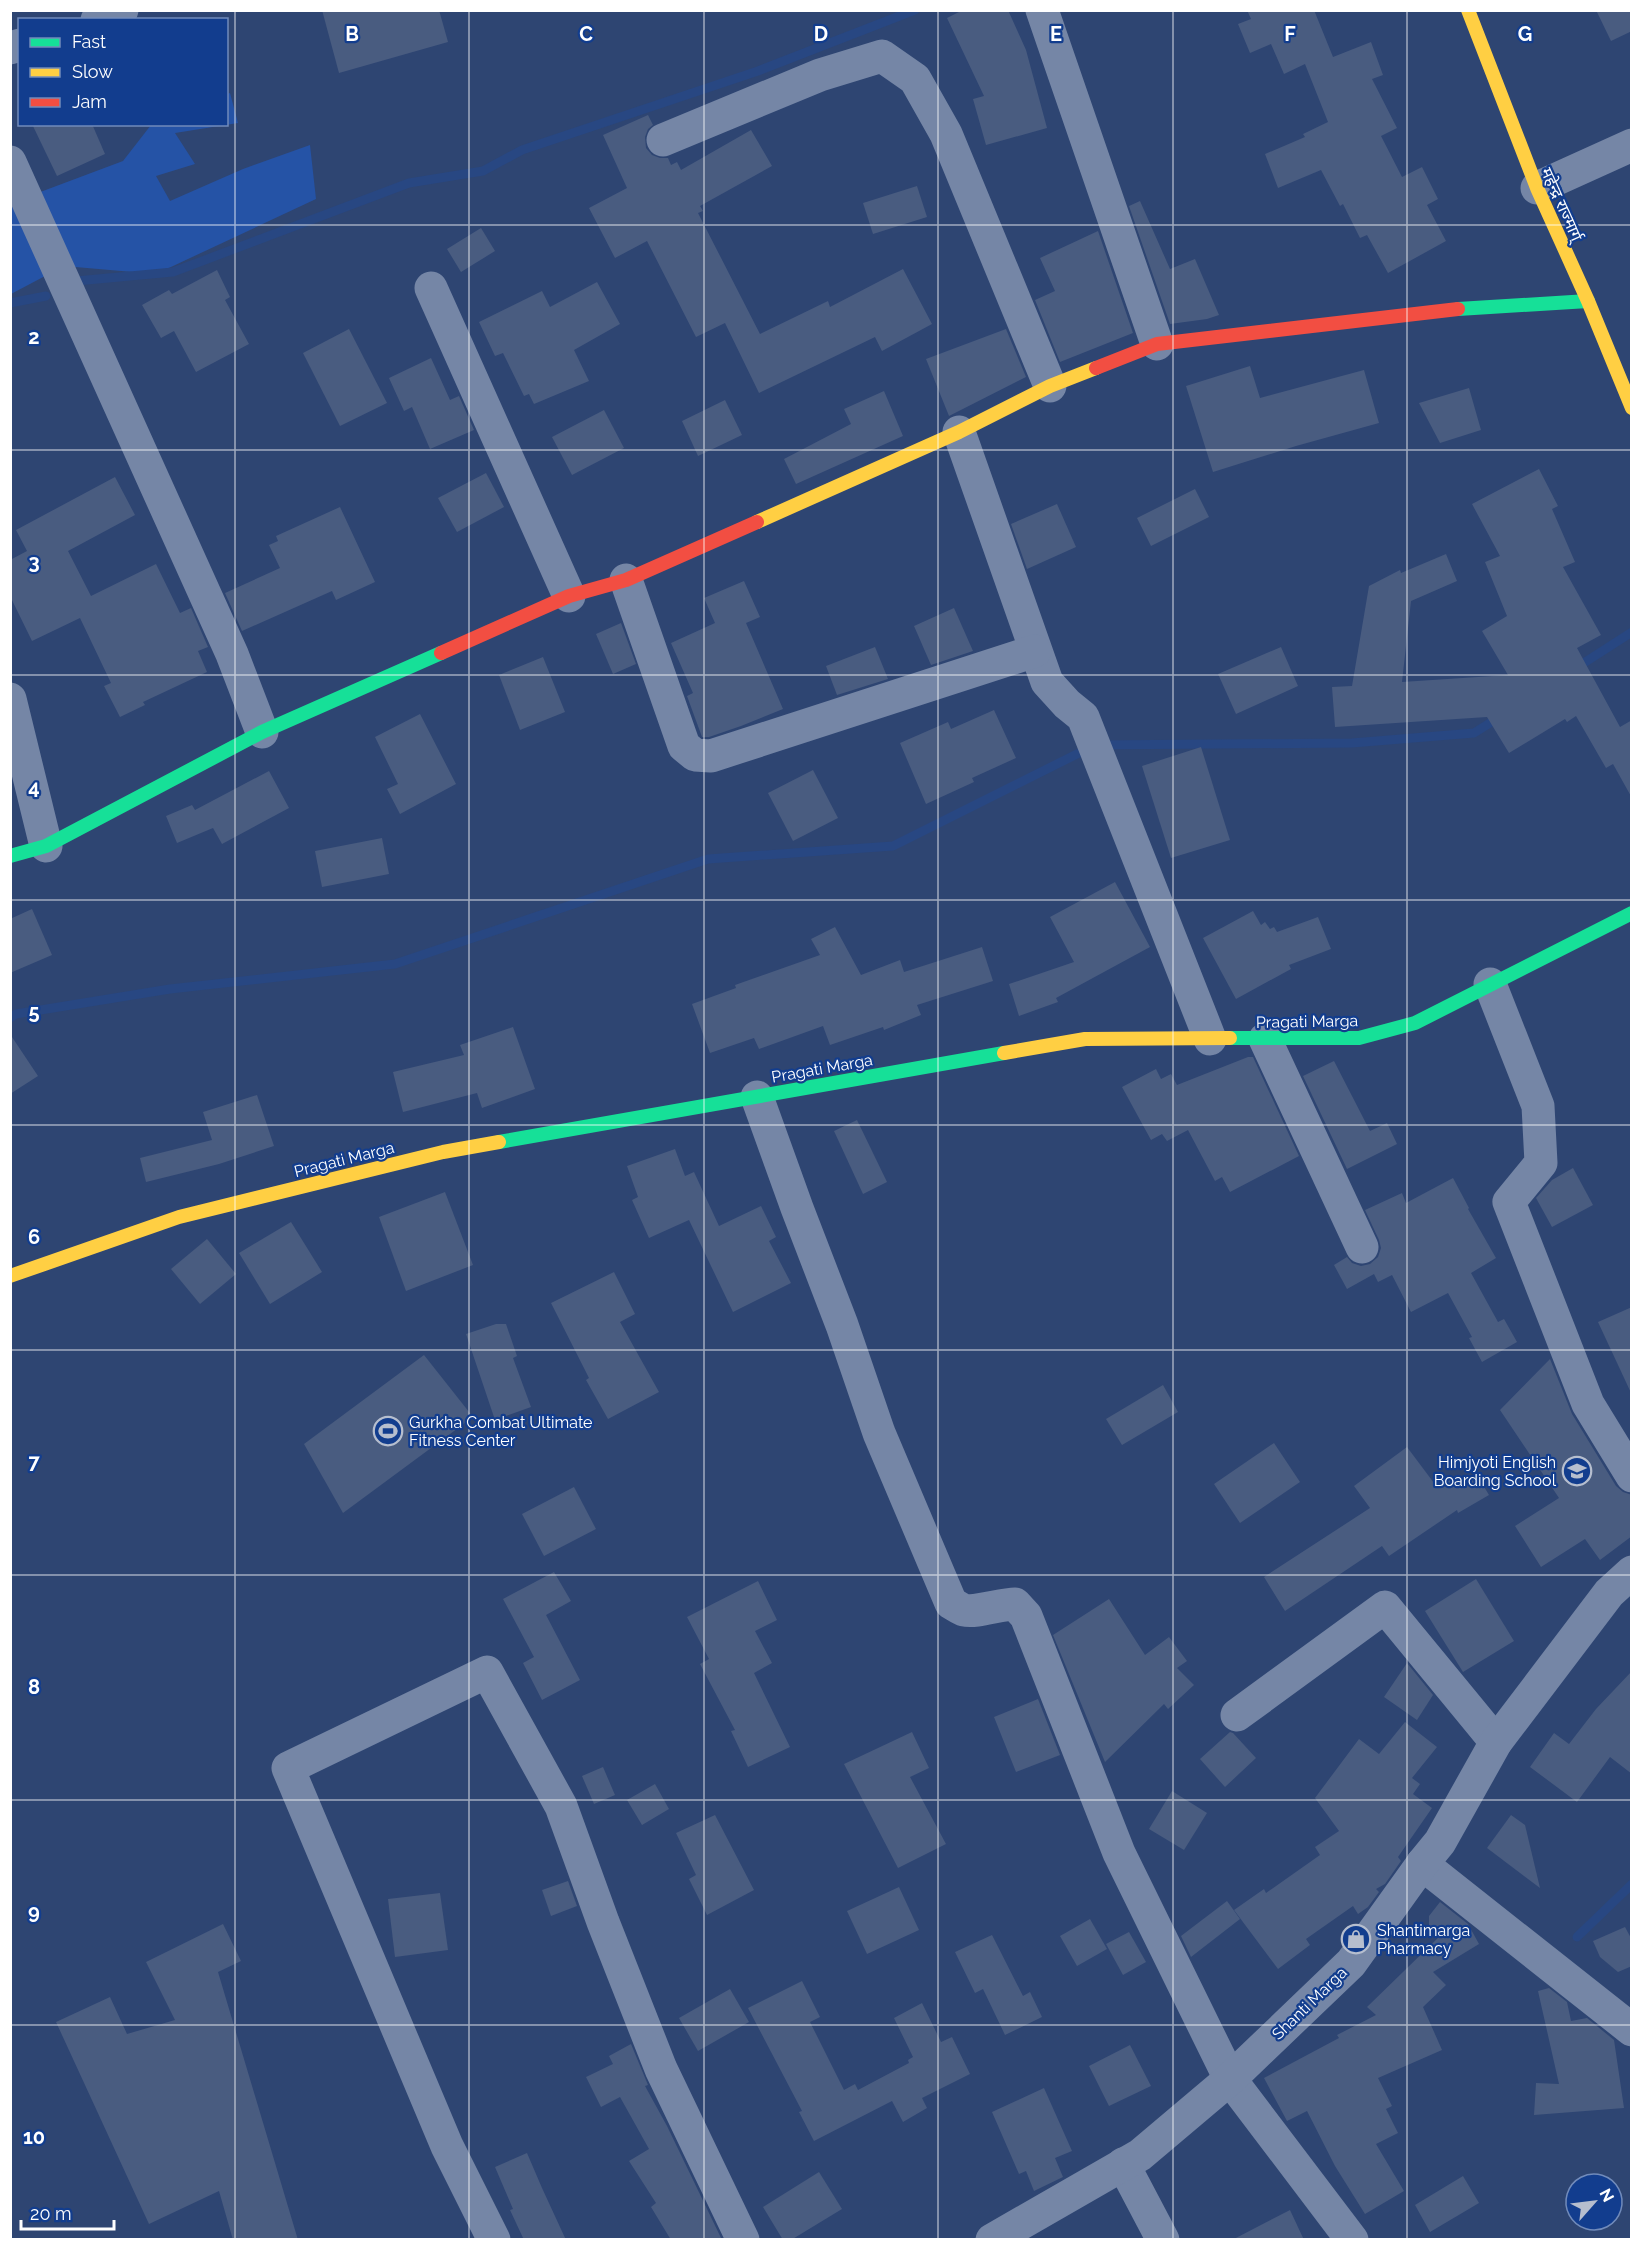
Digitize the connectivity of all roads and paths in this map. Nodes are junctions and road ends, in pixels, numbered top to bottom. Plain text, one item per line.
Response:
1 (122, 10) edge
2 (1042, 10) edge
3 (1468, 10) edge
4 (101, 18) edge
5 (663, 140) dead end
6 (1632, 145) edge
7 (10, 162) edge
8 (1537, 188) junction
9 (431, 288) dead end
10 (1588, 301) junction
11 (1157, 344) junction
12 (1050, 386) junction
13 (1632, 408) edge
14 (958, 432) junction
15 (626, 580) junction
16 (569, 596) junction
17 (1035, 651) junction
18 (10, 699) edge
19 (262, 732) junction
20 (46, 846) junction
21 (10, 856) edge
22 (1632, 913) edge
23 (1490, 984) junction
24 (1210, 1039) junction
25 (1265, 1039) junction
26 (757, 1097) junction
27 (1362, 1247) dead end
28 (10, 1276) edge
29 (1632, 1476) edge
30 (1632, 1572) edge
31 (1238, 1714) dead end
32 (1496, 1742) junction
33 (1422, 1864) junction
34 (1632, 2030) edge
35 (1230, 2079) junction
36 (1123, 2164) junction
37 (494, 2240) edge
38 (743, 2240) edge
39 (992, 2240) edge
40 (1163, 2240) edge
41 (1352, 2240) edge

1 - 4 street
2 - 11 street
3 - 8 main road, महेन्द्र राज्मार्ग्
5 - 12 street
6 - 8 street
7 - 19 street
8 - 10 main road, महेन्द्र राज्मार्ग्
9 - 16 street
10 - 11 main road
10 - 13 main road, महेन्द्र राज्मार्ग्
11 - 12 main road
12 - 14 main road
14 - 15 main road
14 - 17 street
15 - 16 main road
15 - 17 street
16 - 19 main road
17 - 24 street
18 - 20 street
19 - 20 main road
20 - 21 main road
22 - 23 main road, Pragati Marga
23 - 25 main road, Pragati Marga
23 - 29 street
24 - 25 main road, Pragati Marga
24 - 26 main road, Pragati Marga
25 - 27 street
26 - 28 main road, Pragati Marga
26 - 35 street
30 - 32 street, Shanti Marga
31 - 32 street
32 - 33 street, Shanti Marga
33 - 34 street
33 - 35 street, Shanti Marga
35 - 36 street, Shanti Marga
35 - 41 street
36 - 39 street, Shanti Marga
36 - 40 street
37 - 38 street

